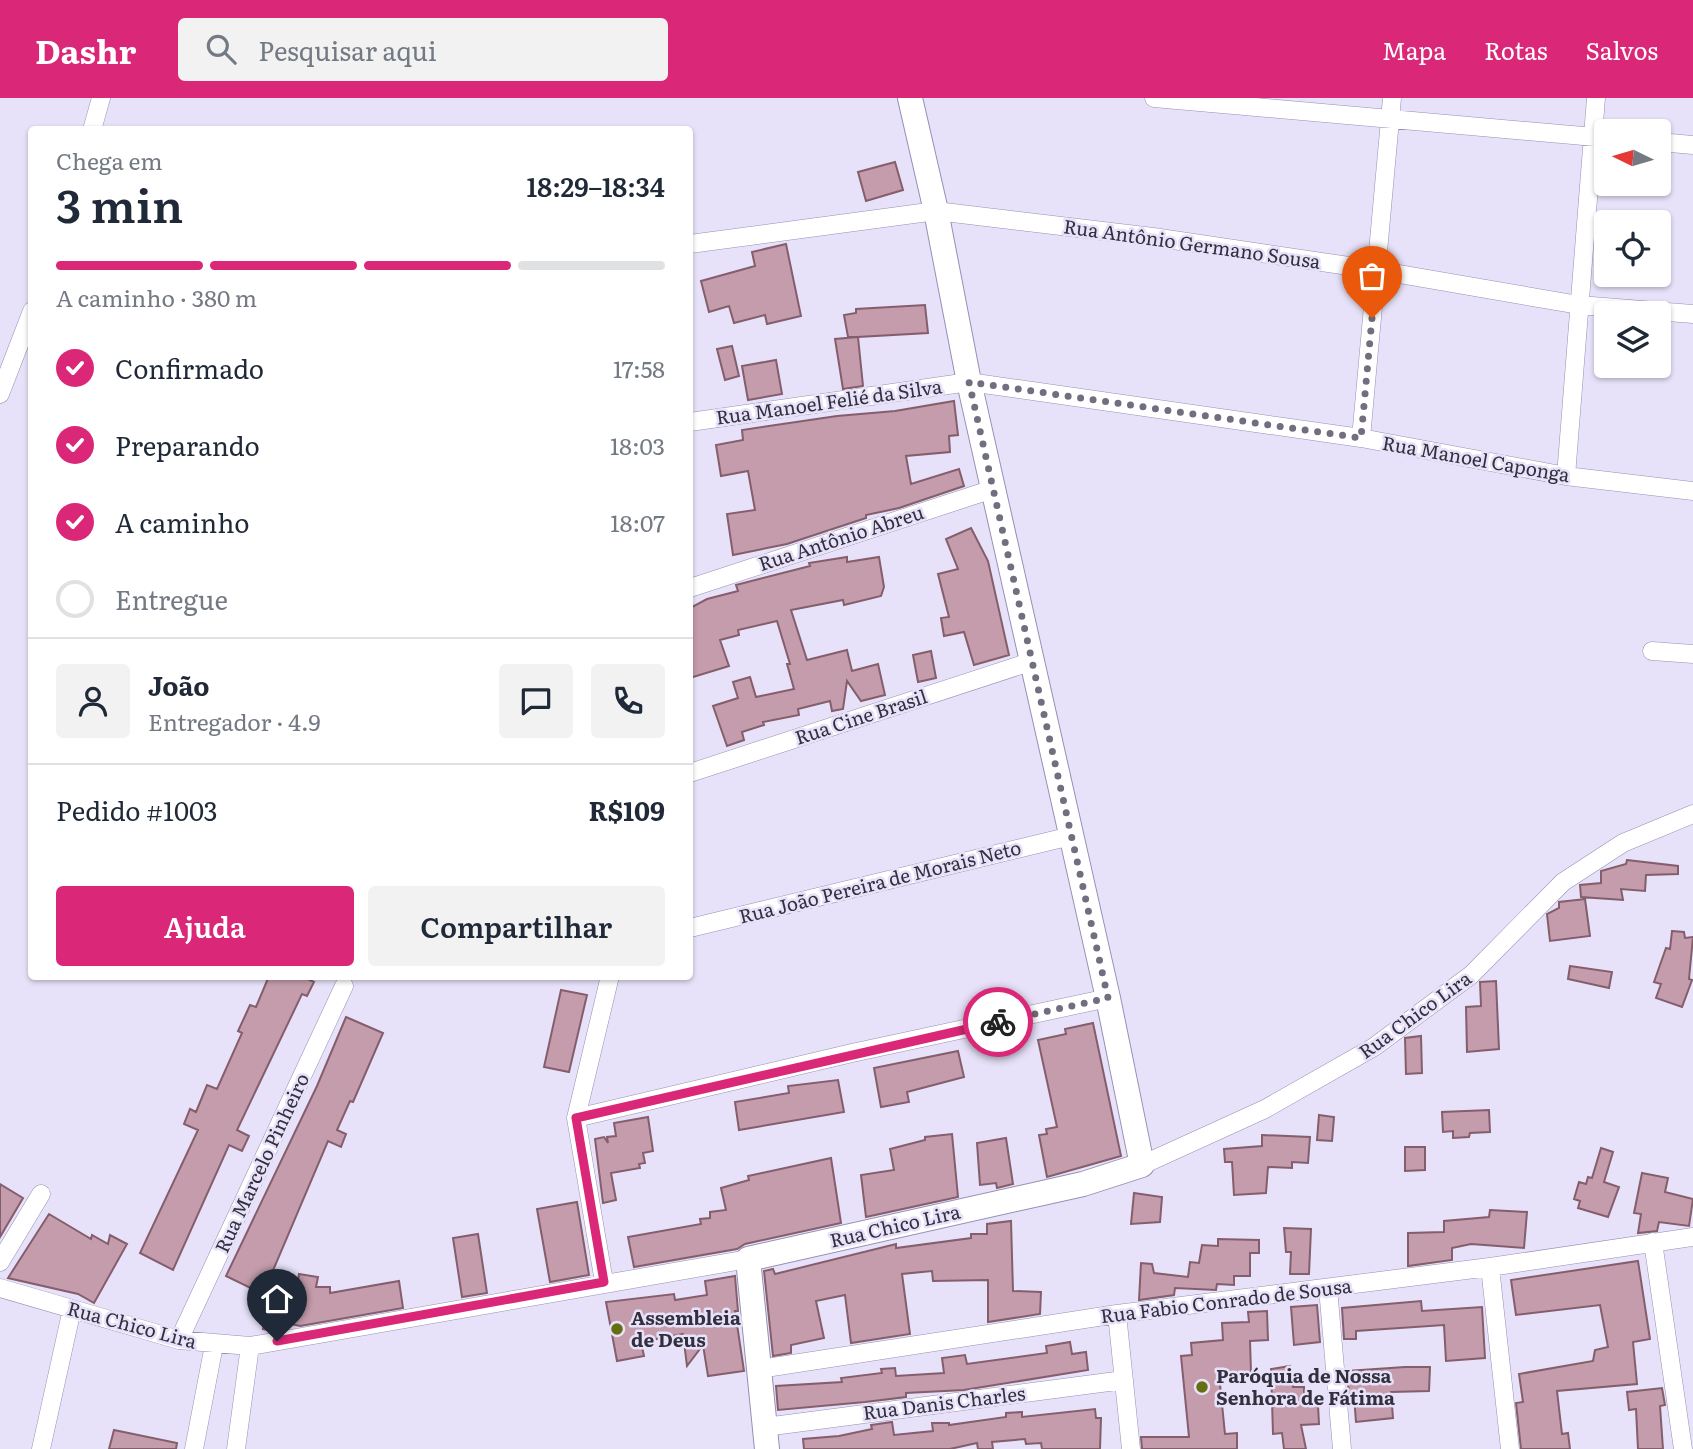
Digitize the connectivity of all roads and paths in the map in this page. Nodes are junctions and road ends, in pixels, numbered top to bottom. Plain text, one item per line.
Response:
1 (101, 98) edge
2 (910, 98) edge
3 (1154, 98) edge
4 (1392, 98) edge
5 (1596, 98) edge
6 (1390, 117) junction
7 (1598, 119) edge
8 (93, 126) edge
9 (1594, 136) edge
10 (1671, 143) edge
11 (1693, 145) edge
12 (1594, 185) edge
13 (936, 211) junction
14 (693, 244) edge
15 (1377, 270) junction
16 (1579, 305) junction
17 (1693, 314) edge
18 (28, 321) edge
19 (969, 382) junction
20 (0, 394) edge
21 (693, 422) edge
22 (1361, 438) junction
23 (1566, 475) junction
24 (993, 489) junction
25 (1693, 491) edge
26 (693, 587) edge
27 (1652, 651) dead end
28 (1693, 654) edge
29 (1033, 661) junction
30 (693, 772) edge
31 (1693, 814) edge
32 (1071, 836) junction
33 (693, 927) edge
34 (609, 980) edge
35 (344, 986) dead end
36 (1108, 998) junction
37 (576, 1118) junction
38 (1142, 1165) junction
39 (41, 1194) dead end
40 (1693, 1237) edge
41 (1653, 1242) junction
42 (748, 1259) junction
43 (0, 1262) edge
44 (1490, 1266) junction
45 (604, 1282) junction
46 (0, 1288) edge
47 (1328, 1288) junction
48 (72, 1309) junction
49 (1117, 1314) junction
50 (180, 1340) junction
51 (214, 1345) junction
52 (250, 1346) junction
53 (760, 1369) junction
54 (1124, 1380) junction
55 (766, 1438) edge
56 (41, 1449) edge
57 (194, 1449) edge
58 (236, 1449) edge
59 (1131, 1449) edge
60 (1342, 1449) edge
61 (1510, 1449) edge
62 (1683, 1449) edge

1 - 8 street
2 - 13 street
3 - 6 street
4 - 6 street
5 - 7 street
6 - 9 street
6 - 15 street
10 - 11 street
12 - 16 street
13 - 14 street, Rua Antônio Germano Sousa
13 - 15 street, Rua Antônio Germano Sousa
13 - 19 street
15 - 16 street, Rua Antônio Germano Sousa
15 - 22 street
16 - 17 street, Rua Antônio Germano Sousa
16 - 23 street
18 - 20 street
19 - 21 street, Rua Manoel Felié da Silva
19 - 22 street, Rua Manoel Caponga
19 - 24 street
22 - 23 street, Rua Manoel Caponga
23 - 25 street, Rua Manoel Caponga
24 - 26 street, Rua Antônio Abreu
24 - 29 street
27 - 28 street
29 - 30 street, Rua Cine Brasil
29 - 32 street
31 - 38 street, Rua Chico Lira
32 - 33 street, Rua João Pereira de Morais Neto
32 - 36 street
34 - 37 street
35 - 50 street, Rua Marcelo Pinheiro
36 - 37 street
36 - 38 street
37 - 45 street
38 - 42 street, Rua Chico Lira
39 - 43 street
40 - 41 street, Rua Fabio Conrado de Sousa
41 - 44 street, Rua Fabio Conrado de Sousa
41 - 62 street
42 - 45 street, Rua Chico Lira
42 - 53 street
44 - 47 street, Rua Fabio Conrado de Sousa
44 - 61 street
45 - 52 street, Rua Chico Lira
46 - 48 street, Rua Chico Lira
47 - 49 street, Rua Fabio Conrado de Sousa
47 - 60 street
48 - 50 street, Rua Chico Lira
48 - 56 street
49 - 53 street, Rua Fabio Conrado de Sousa
49 - 54 street
50 - 51 street, Rua Chico Lira
51 - 52 street, Rua Chico Lira
51 - 57 street
52 - 58 street
53 - 55 street
54 - 55 street, Rua Danis Charles
54 - 59 street

